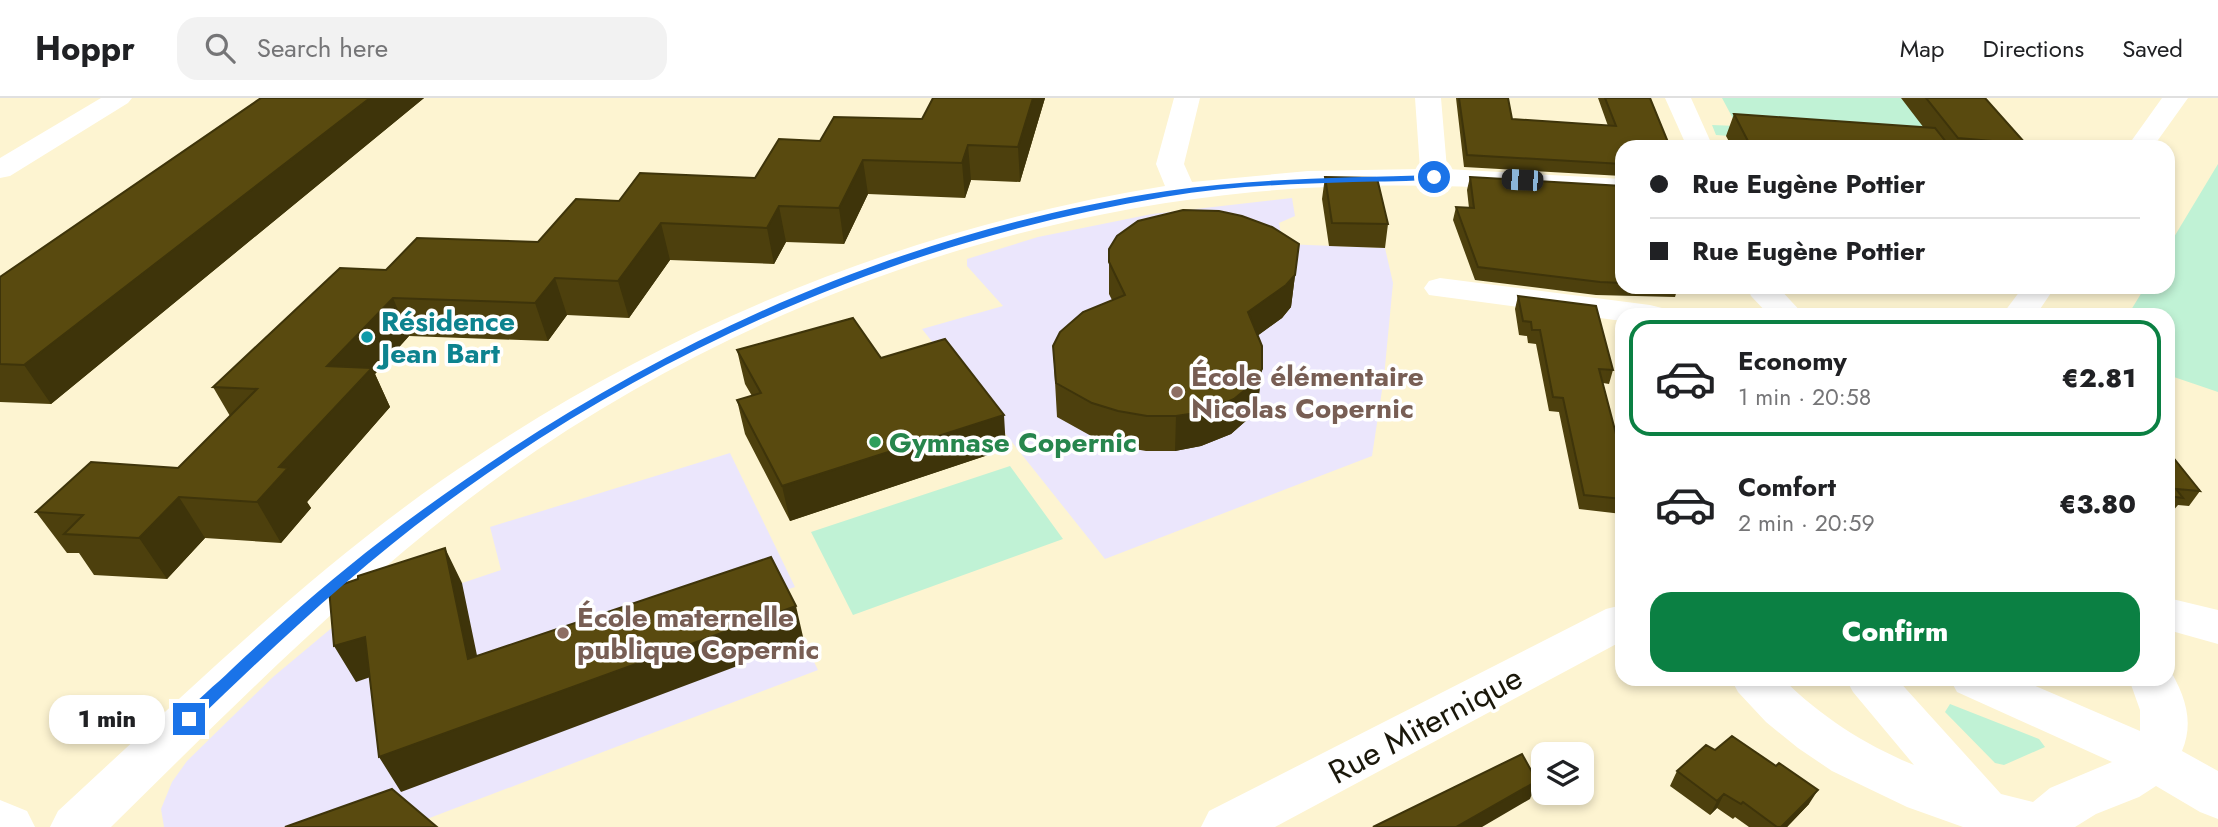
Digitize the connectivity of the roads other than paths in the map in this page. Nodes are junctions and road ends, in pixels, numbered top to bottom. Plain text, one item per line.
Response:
1 (119, 98) edge
2 (1188, 98) edge
3 (1428, 98) edge
4 (1678, 98) edge
5 (2175, 98) edge
6 (1697, 140) edge
7 (2145, 140) edge
8 (0, 170) edge
9 (1434, 177) junction
10 (1615, 188) edge
11 (1182, 192) junction
12 (1440, 288) dead end
13 (1764, 297) edge
14 (1778, 308) edge
15 (1615, 310) edge
16 (2175, 616) edge
17 (1615, 625) edge
18 (2218, 627) edge
19 (1761, 686) edge
20 (1875, 686) edge
21 (1989, 686) edge
22 (2155, 686) edge
23 (2152, 758) junction
24 (2218, 797) edge
25 (1991, 820) edge
26 (0, 822) edge
27 (9, 827) edge
28 (76, 827) edge
29 (1227, 827) edge
30 (2044, 827) edge

1 - 8 street
2 - 11 street
3 - 9 street
4 - 6 street
5 - 7 street
9 - 10 street
9 - 11 street
11 - 28 street
12 - 15 street
13 - 14 street
16 - 18 street
17 - 29 street, Rue Miternique
19 - 25 street
20 - 25 street
21 - 23 street
22 - 23 street
23 - 24 street
23 - 30 street
25 - 30 street
26 - 27 street

